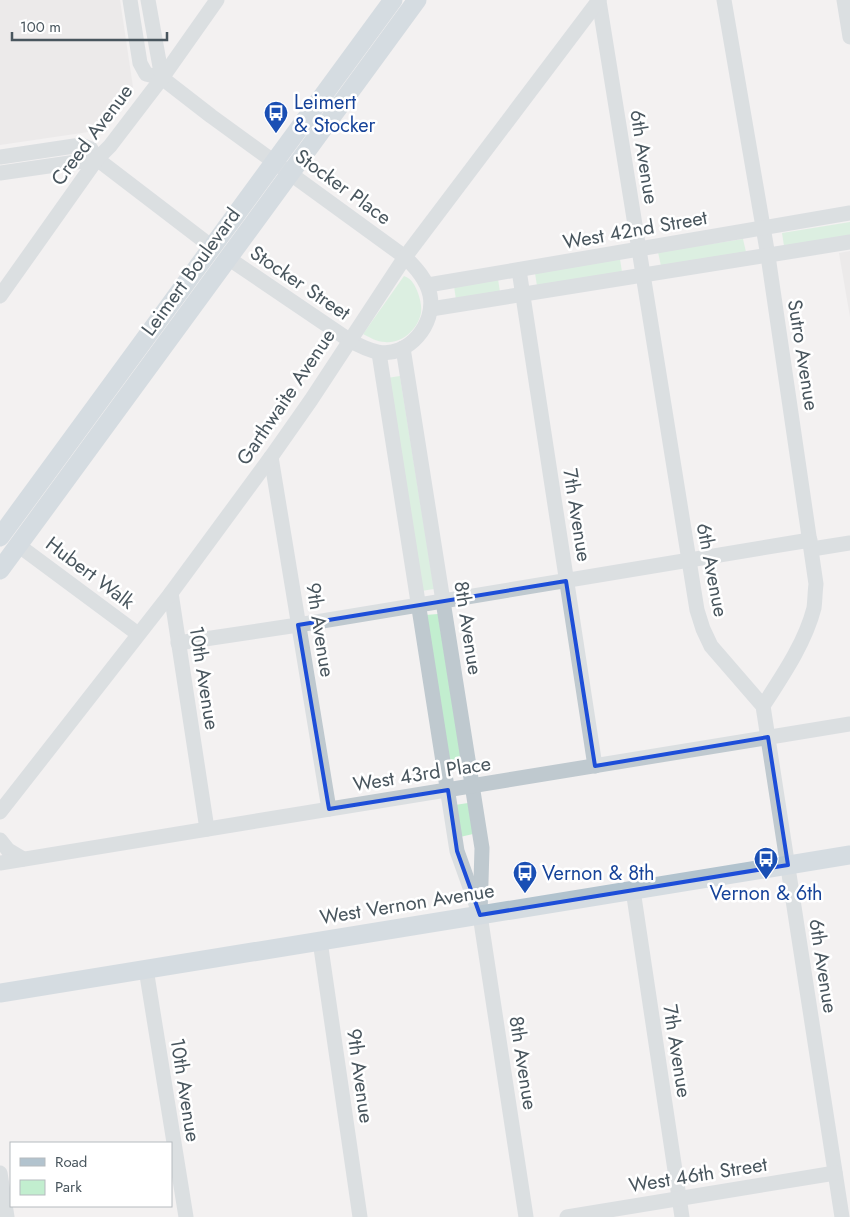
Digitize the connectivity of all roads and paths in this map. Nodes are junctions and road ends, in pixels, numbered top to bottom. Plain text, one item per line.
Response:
1 (130, 0) edge
2 (148, 0) edge
3 (217, 0) edge
4 (393, 0) edge
5 (418, 0) edge
6 (599, 0) edge
7 (724, 0) edge
8 (844, 0) edge
9 (850, 37) edge
10 (162, 78) junction
11 (0, 157) edge
12 (98, 159) junction
13 (275, 162) junction
14 (0, 172) edge
15 (291, 174) junction
16 (850, 213) edge
17 (763, 228) junction
18 (850, 242) edge
19 (212, 247) junction
20 (639, 249) junction
21 (768, 256) junction
22 (405, 257) junction
23 (228, 258) junction
24 (519, 270) junction
25 (643, 275) junction
26 (428, 285) junction
27 (523, 294) junction
28 (0, 296) edge
29 (431, 309) junction
30 (349, 340) junction
31 (403, 348) junction
32 (379, 353) junction
33 (271, 457) junction
34 (4, 530) edge
35 (23, 539) junction
36 (850, 543) edge
37 (811, 545) junction
38 (689, 560) junction
39 (0, 570) edge
40 (566, 581) junction
41 (170, 593) junction
42 (443, 601) junction
43 (419, 605) junction
44 (298, 625) junction
45 (138, 634) junction
46 (178, 643) junction
47 (763, 706) junction
48 (850, 724) edge
49 (768, 737) junction
50 (595, 766) junction
51 (472, 786) junction
52 (448, 790) junction
53 (329, 809) junction
54 (0, 812) edge
55 (207, 829) junction
56 (0, 840) edge
57 (850, 855) edge
58 (24, 859) junction
59 (0, 863) edge
60 (788, 865) junction
61 (633, 890) junction
62 (480, 915) junction
63 (320, 941) junction
64 (146, 970) junction
65 (0, 993) edge
66 (0, 1173) edge
67 (835, 1173) junction
68 (680, 1198) junction
69 (7, 1217) edge
70 (186, 1217) edge
71 (360, 1217) edge
72 (526, 1217) edge
73 (567, 1217) edge
74 (682, 1217) edge
75 (842, 1217) edge

1 - 10 street
2 - 10 street
3 - 10 street, Creed Avenue
4 - 13 main road, Leimert Boulevard
5 - 15 main road, Leimert Boulevard
6 - 20 street, 6th Avenue
6 - 22 street, Garthwaite Avenue
7 - 17 street, Sutro Avenue
8 - 9 street
10 - 12 street, Creed Avenue
10 - 13 street, Stocker Place
11 - 12 street
12 - 14 street
12 - 19 street
12 - 28 street, Creed Avenue
13 - 15 street, Stocker Place
13 - 19 main road, Leimert Boulevard
15 - 22 street, Stocker Place
15 - 23 main road, Leimert Boulevard
16 - 17 street, West 42nd Street
17 - 20 street, West 42nd Street
17 - 21 street, Sutro Avenue
18 - 21 street
19 - 34 main road, Leimert Boulevard
20 - 24 street, West 42nd Street
20 - 25 street, 6th Avenue
21 - 25 street
21 - 37 street, Sutro Avenue
22 - 26 street, Stocker Place
22 - 30 street, Garthwaite Avenue
23 - 30 street, Stocker Street
23 - 35 main road, Leimert Boulevard
24 - 26 street, West 42nd Street
24 - 27 street, 7th Avenue
25 - 27 street
25 - 38 street, 6th Avenue
26 - 29 street
27 - 29 street
27 - 40 street, 7th Avenue
29 - 31 street
30 - 32 street, Stocker Street
30 - 33 street, Garthwaite Avenue
31 - 32 street
31 - 42 street, 8th Avenue
32 - 43 street, 8th Avenue
33 - 41 street, Garthwaite Avenue
33 - 44 street, 9th Avenue
34 - 35 main road
35 - 39 main road, Leimert Boulevard
35 - 45 street, Hubert Walk
36 - 37 street
37 - 38 street
37 - 47 street, Sutro Avenue
38 - 40 street
38 - 47 street, 6th Avenue
40 - 42 street
40 - 50 street, 7th Avenue
41 - 45 street, Garthwaite Avenue
41 - 46 street, 10th Avenue
42 - 43 street
42 - 51 street, 8th Avenue
43 - 44 street
43 - 52 street, 8th Avenue
44 - 46 street
44 - 53 street, 9th Avenue
45 - 54 street, Garthwaite Avenue
46 - 55 street, 10th Avenue
47 - 49 street, 6th Avenue
48 - 49 street, West 43rd Place
49 - 50 street, West 43rd Place
49 - 60 street, 6th Avenue
50 - 51 street, West 43rd Place
51 - 52 street, West 43rd Place
51 - 62 street, 8th Avenue
52 - 53 street, West 43rd Place
52 - 62 street, 8th Avenue
53 - 55 street, West 43rd Place
55 - 58 street, West 43rd Place
56 - 58 street
57 - 60 main road, West Vernon Avenue
58 - 59 street, West 43rd Place
60 - 61 main road, West Vernon Avenue
60 - 67 street, 6th Avenue
61 - 62 main road, West Vernon Avenue
61 - 68 street, 7th Avenue
62 - 63 main road, West Vernon Avenue
62 - 72 street, 8th Avenue
63 - 64 main road, West Vernon Avenue
63 - 71 street, 9th Avenue
64 - 65 main road, West Vernon Avenue
64 - 70 street, 10th Avenue
66 - 69 street
67 - 68 street, West 46th Street
67 - 75 street, 6th Avenue
68 - 73 street, West 46th Street
68 - 74 street, 7th Avenue

